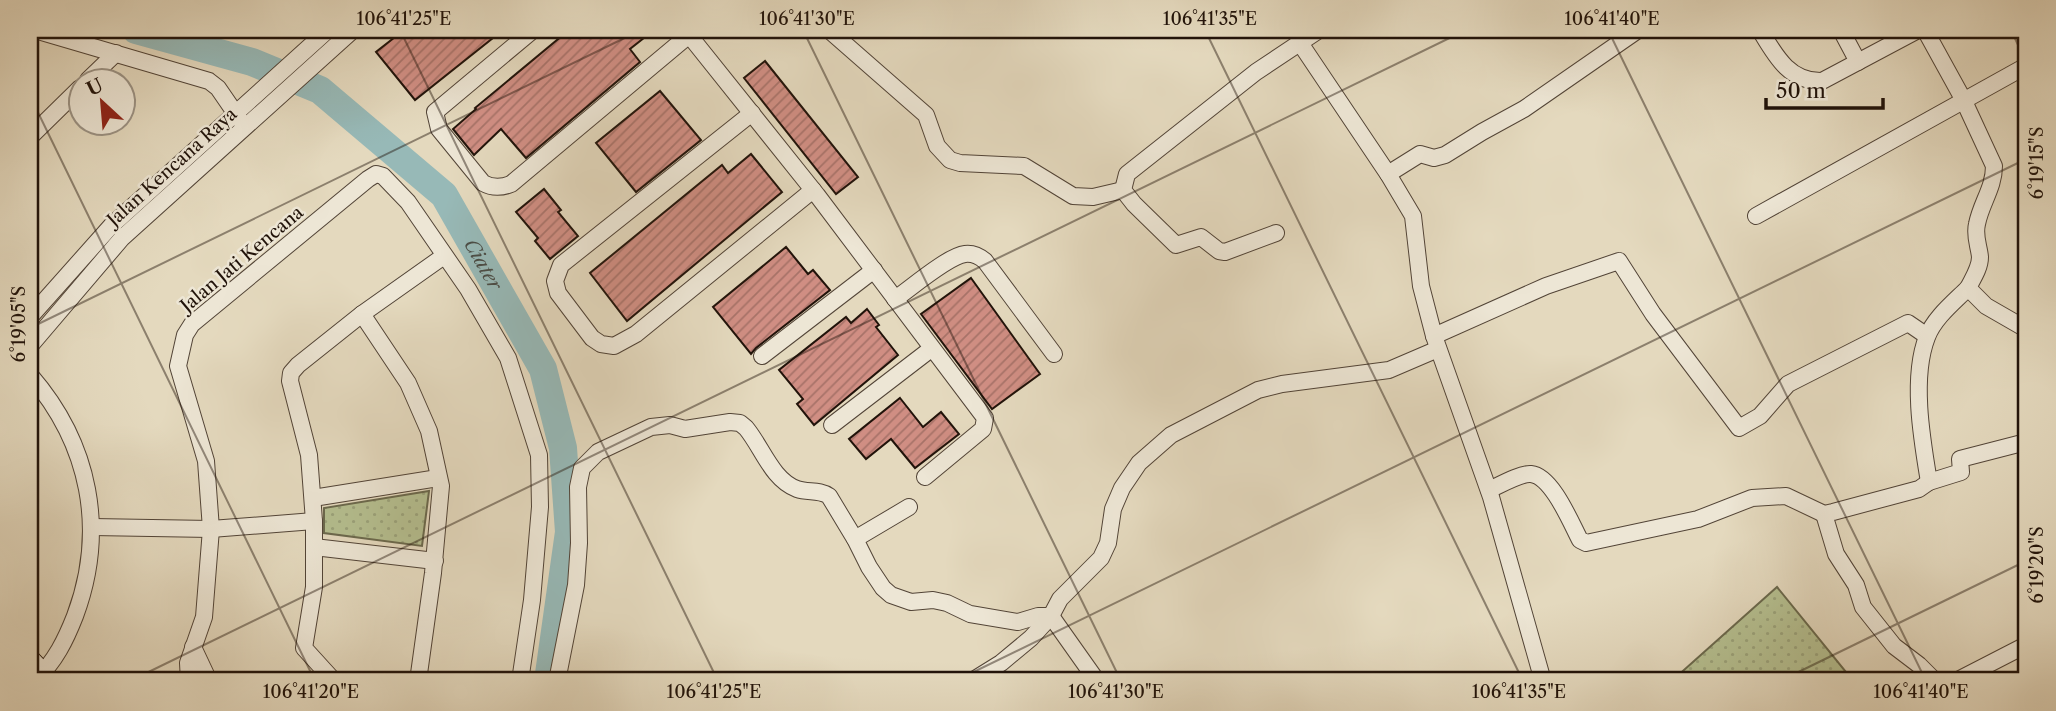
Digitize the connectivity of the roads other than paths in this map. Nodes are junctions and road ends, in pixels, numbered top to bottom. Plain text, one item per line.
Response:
1 (35, 30) edge
2 (328, 30) edge
3 (353, 30) edge
4 (533, 30) edge
5 (829, 30) edge
6 (1319, 30) edge
7 (1638, 30) edge
8 (1760, 30) edge
9 (1841, 30) edge
10 (1918, 30) edge
11 (1925, 30) edge
12 (2023, 30) edge
13 (687, 32) edge
14 (2026, 35) edge
15 (1300, 43) junction
16 (116, 53) junction
17 (308, 59) junction
18 (1858, 62) junction
19 (103, 66) edge
20 (2026, 66) edge
21 (1964, 99) junction
22 (66, 102) edge
23 (752, 113) junction
24 (240, 120) junction
25 (30, 137) edge
26 (1388, 174) junction
27 (813, 190) junction
28 (1124, 190) junction
29 (1756, 216) dead end
30 (1276, 233) dead end
31 (444, 256) junction
32 (874, 270) junction
33 (1968, 288) junction
34 (895, 299) junction
35 (362, 314) junction
36 (30, 317) edge
37 (2026, 329) edge
38 (1927, 336) junction
39 (1436, 342) junction
40 (30, 346) edge
41 (931, 349) junction
42 (1054, 354) dead end
43 (762, 356) dead end
44 (30, 375) edge
45 (832, 425) dead end
46 (2026, 442) edge
47 (925, 477) dead end
48 (438, 478) junction
49 (1929, 482) junction
50 (1489, 490) junction
51 (313, 498) junction
52 (909, 507) dead end
53 (1824, 513) junction
54 (314, 521) junction
55 (92, 527) junction
56 (211, 529) junction
57 (856, 539) junction
58 (314, 547) junction
59 (435, 561) junction
60 (1051, 616) junction
61 (2026, 645) edge
62 (193, 648) junction
63 (38, 675) edge
64 (189, 681) edge
65 (209, 681) edge
66 (334, 681) edge
67 (418, 681) edge
68 (520, 681) edge
69 (557, 681) edge
70 (972, 681) edge
71 (1097, 681) edge
72 (1543, 681) edge
73 (1935, 681) edge
74 (1956, 681) edge

1 - 16 street
2 - 17 street, Jalan Kencana Raya
3 - 17 street, Jalan Kencana Raya
4 - 13 street
5 - 28 street
6 - 15 street
7 - 26 street
8 - 18 street
9 - 18 street
10 - 18 street
11 - 21 street
12 - 14 street
13 - 23 street
15 - 26 street
15 - 28 street
16 - 19 street
16 - 24 street
17 - 24 street, Jalan Kencana Raya
20 - 21 street
21 - 29 street
21 - 33 street
22 - 25 street
23 - 27 street
23 - 27 street
24 - 36 street, Jalan Kencana Raya
24 - 40 street, Jalan Kencana Raya
26 - 39 street
27 - 32 street
28 - 30 street
31 - 35 street
31 - 56 street, Jalan Jati Kencana
31 - 68 street
32 - 34 street
32 - 43 street
33 - 37 street
33 - 38 street
34 - 41 street
34 - 42 street
35 - 48 street
35 - 51 street
38 - 39 street
38 - 49 street
39 - 50 street
39 - 60 street
41 - 45 street
41 - 47 street
44 - 55 street
46 - 49 street
48 - 51 street
48 - 59 street
49 - 53 street
50 - 53 street
50 - 72 street
51 - 54 street
52 - 57 street
53 - 73 street
54 - 56 street
54 - 58 street
55 - 56 street
55 - 63 street
56 - 62 street, Jalan Jati Kencana
57 - 60 street
57 - 69 street
58 - 59 street
58 - 66 street
59 - 67 street
60 - 70 street
60 - 71 street
61 - 74 street
62 - 64 street, Jalan Jati Kencana
62 - 65 street

